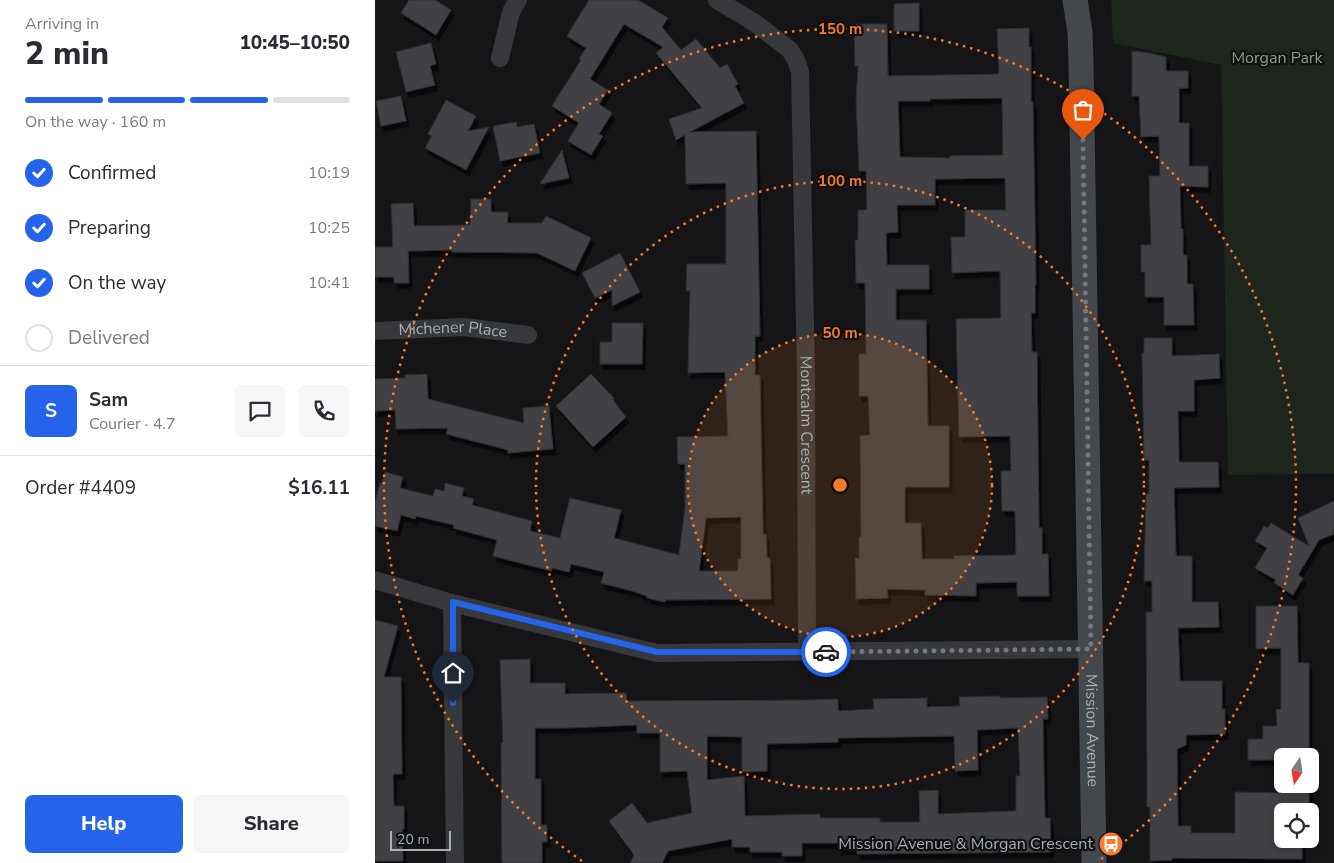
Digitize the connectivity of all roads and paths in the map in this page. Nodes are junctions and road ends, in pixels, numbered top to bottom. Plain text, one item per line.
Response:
1 (518, 0) edge
2 (717, 0) edge
3 (1075, 0) edge
4 (500, 58) dead end
5 (375, 331) edge
6 (528, 335) dead end
7 (375, 580) edge
8 (453, 602) junction
9 (1091, 649) junction
10 (807, 652) junction
11 (455, 863) edge
12 (1095, 863) edge

1 - 4 street
2 - 10 street, Montcalm Crescent
3 - 9 street, Mission Avenue
5 - 6 street, Michener Place
7 - 8 street
8 - 10 street
8 - 11 street
9 - 10 street
9 - 12 street, Mission Avenue

